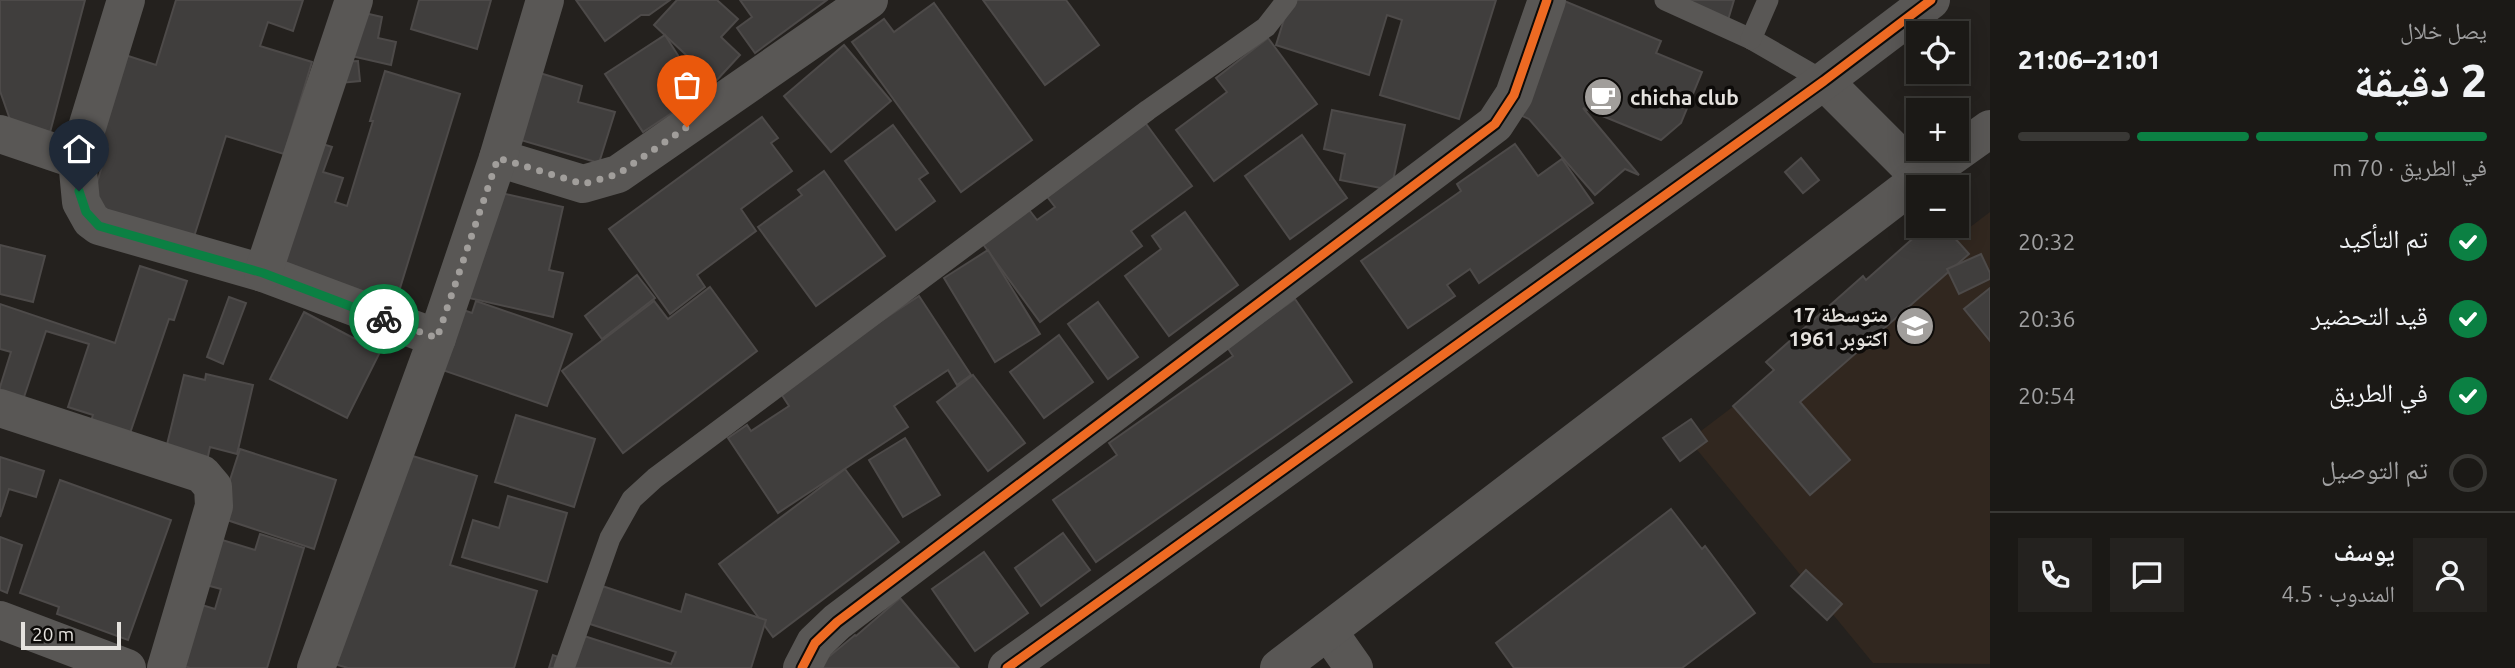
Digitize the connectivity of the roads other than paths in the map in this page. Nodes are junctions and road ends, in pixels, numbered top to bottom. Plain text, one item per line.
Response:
1 (126, 0) edge
2 (355, 0) edge
3 (545, 0) edge
4 (869, 0) edge
5 (1287, 0) edge
6 (1547, 0) edge
7 (1665, 0) edge
8 (1768, 0) edge
9 (1931, 0) edge
10 (1751, 39) junction
11 (1824, 81) junction
12 (1990, 128) edge
13 (0, 134) edge
14 (498, 158) junction
15 (77, 160) junction
16 (1918, 175) edge
17 (1925, 175) edge
18 (1906, 189) edge
19 (263, 273) junction
20 (437, 338) junction
21 (0, 408) edge
22 (0, 620) edge
23 (1328, 631) junction
24 (127, 668) edge
25 (166, 668) edge
26 (316, 668) edge
27 (564, 668) edge
28 (802, 668) edge
29 (1007, 668) edge
30 (1279, 668) edge
31 (1354, 668) edge

1 - 15 street
2 - 19 street
3 - 14 street
4 - 14 street
5 - 27 lane
6 - 28 street
7 - 10 lane
8 - 10 lane
9 - 11 street
10 - 11 lane
11 - 16 street
11 - 29 street
12 - 17 street
13 - 15 street
14 - 20 street
15 - 19 street
18 - 23 street
19 - 20 street
20 - 26 street
21 - 25 street
22 - 24 street
23 - 30 street
23 - 31 street

